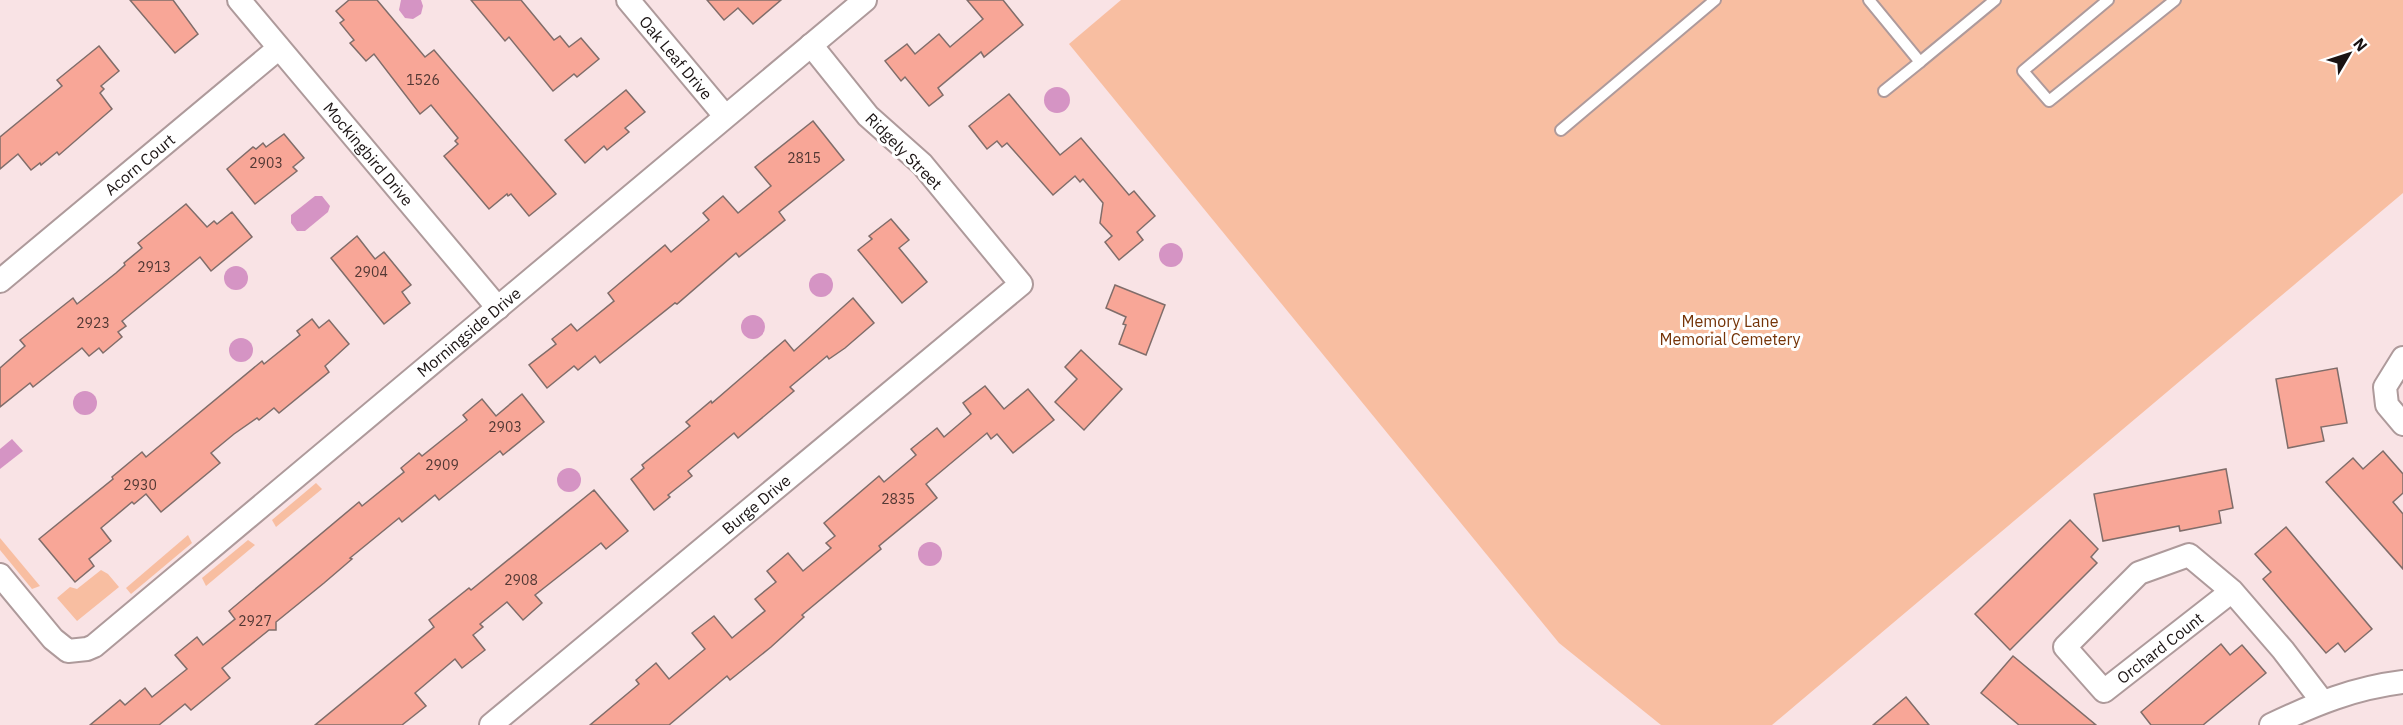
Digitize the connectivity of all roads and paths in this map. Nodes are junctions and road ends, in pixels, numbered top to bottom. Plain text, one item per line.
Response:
1 (239, 0) edge
2 (628, 0) edge
3 (865, 0) edge
4 (1715, 0) edge
5 (1869, 0) edge
6 (1995, 0) edge
7 (2108, 0) edge
8 (2175, 0) edge
9 (811, 45) junction
10 (279, 48) junction
11 (1920, 62) junction
12 (1884, 91) dead end
13 (725, 116) junction
14 (1561, 130) dead end
15 (0, 281) edge
16 (1021, 284) joint
17 (498, 308) junction
18 (2403, 358) edge
19 (2403, 424) edge
20 (0, 575) edge
21 (2232, 591) junction
22 (2403, 682) edge
23 (2322, 701) junction
24 (491, 725) edge
25 (2271, 725) edge

1 - 10 street, Mockingbird Drive
2 - 13 street, Oak Leaf Drive
3 - 9 street, Morningside Drive
4 - 14 lane
5 - 11 lane
6 - 11 lane
7 - 8 lane
9 - 13 street, Morningside Drive
9 - 16 street, Ridgely Street
10 - 15 street, Acorn Court
10 - 17 street, Mockingbird Drive
11 - 12 lane
13 - 17 street, Morningside Drive
16 - 24 street, Burge Drive
17 - 20 street, Morningside Drive
18 - 19 street
21 - 21 street, Orchard Count
21 - 23 street, Orchard Count
22 - 23 street
23 - 25 street

